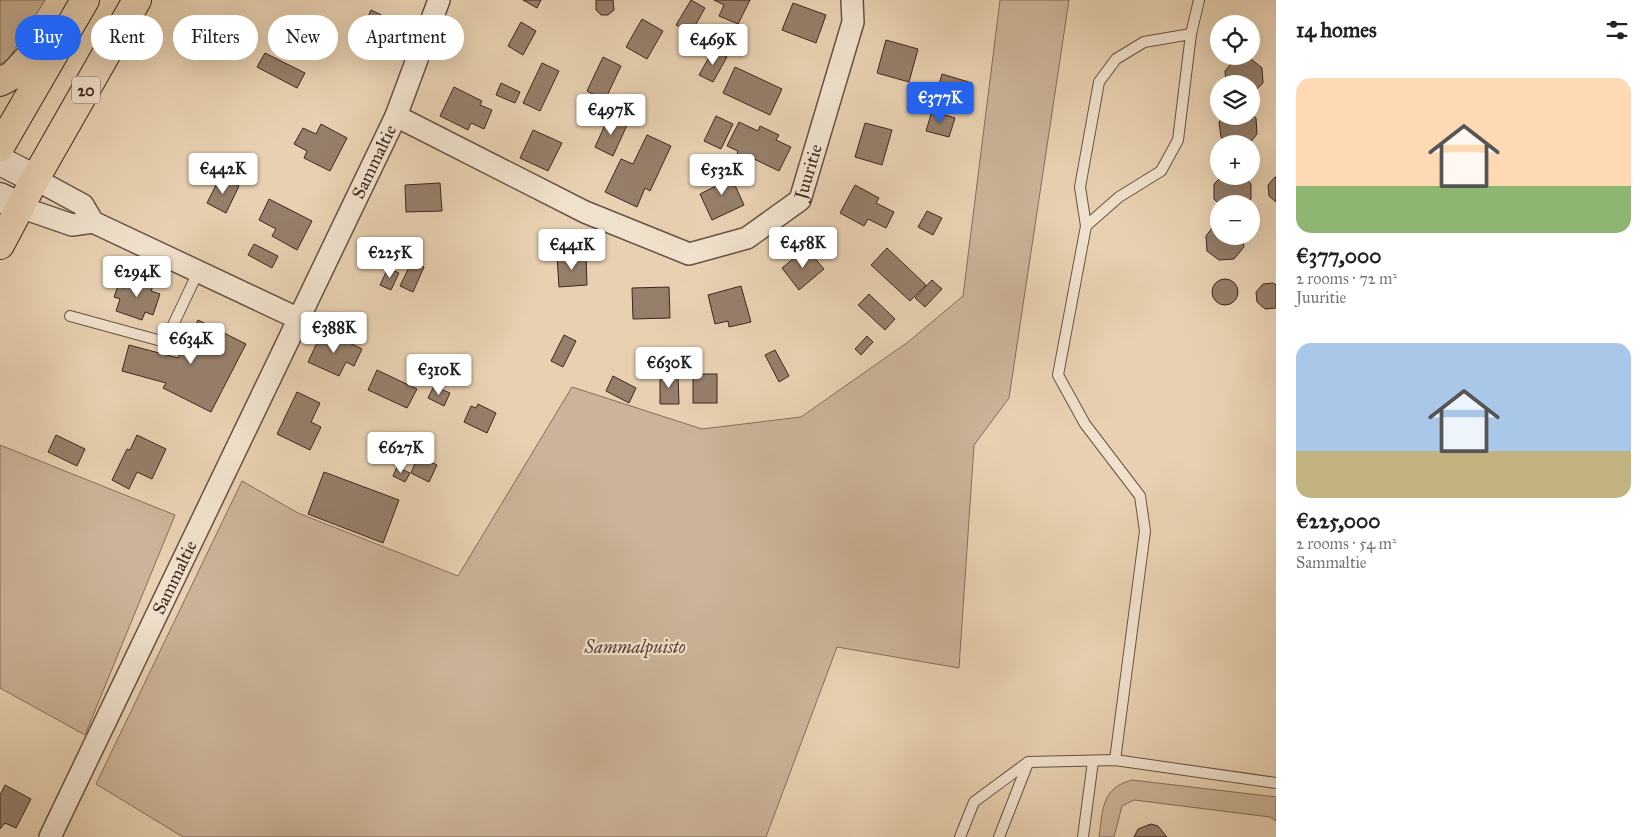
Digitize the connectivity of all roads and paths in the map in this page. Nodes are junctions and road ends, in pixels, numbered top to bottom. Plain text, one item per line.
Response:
1 (85, 0) edge
2 (138, 0) edge
3 (439, 0) edge
4 (852, 0) edge
5 (1199, 0) edge
6 (76, 15) edge
7 (1191, 34) junction
8 (27, 60) edge
9 (50, 60) edge
10 (0, 82) edge
11 (396, 116) junction
12 (0, 146) edge
13 (0, 161) edge
14 (35, 179) junction
15 (10, 202) edge
16 (93, 222) junction
17 (1086, 226) junction
18 (0, 245) edge
19 (198, 272) junction
20 (70, 316) dead end
21 (299, 319) junction
22 (1115, 760) junction
23 (1093, 761) junction
24 (1028, 762) junction
25 (1276, 783) edge
26 (50, 837) edge
27 (960, 837) edge
28 (999, 837) edge
29 (1083, 837) edge

1 - 6 highway
2 - 14 highway, 20
3 - 11 street, Sammaltie
4 - 11 street, Juuritie
5 - 7 lane
7 - 17 lane
7 - 17 lane
8 - 10 highway
9 - 12 highway
11 - 21 street, Sammaltie
13 - 14 street
14 - 15 highway, 20
14 - 16 street
15 - 16 street
15 - 18 highway, 20
16 - 19 street
17 - 22 lane
19 - 20 lane
19 - 21 street
21 - 26 street, Sammaltie
22 - 23 lane
22 - 25 lane
23 - 24 lane
23 - 29 lane
24 - 27 lane
24 - 28 lane

